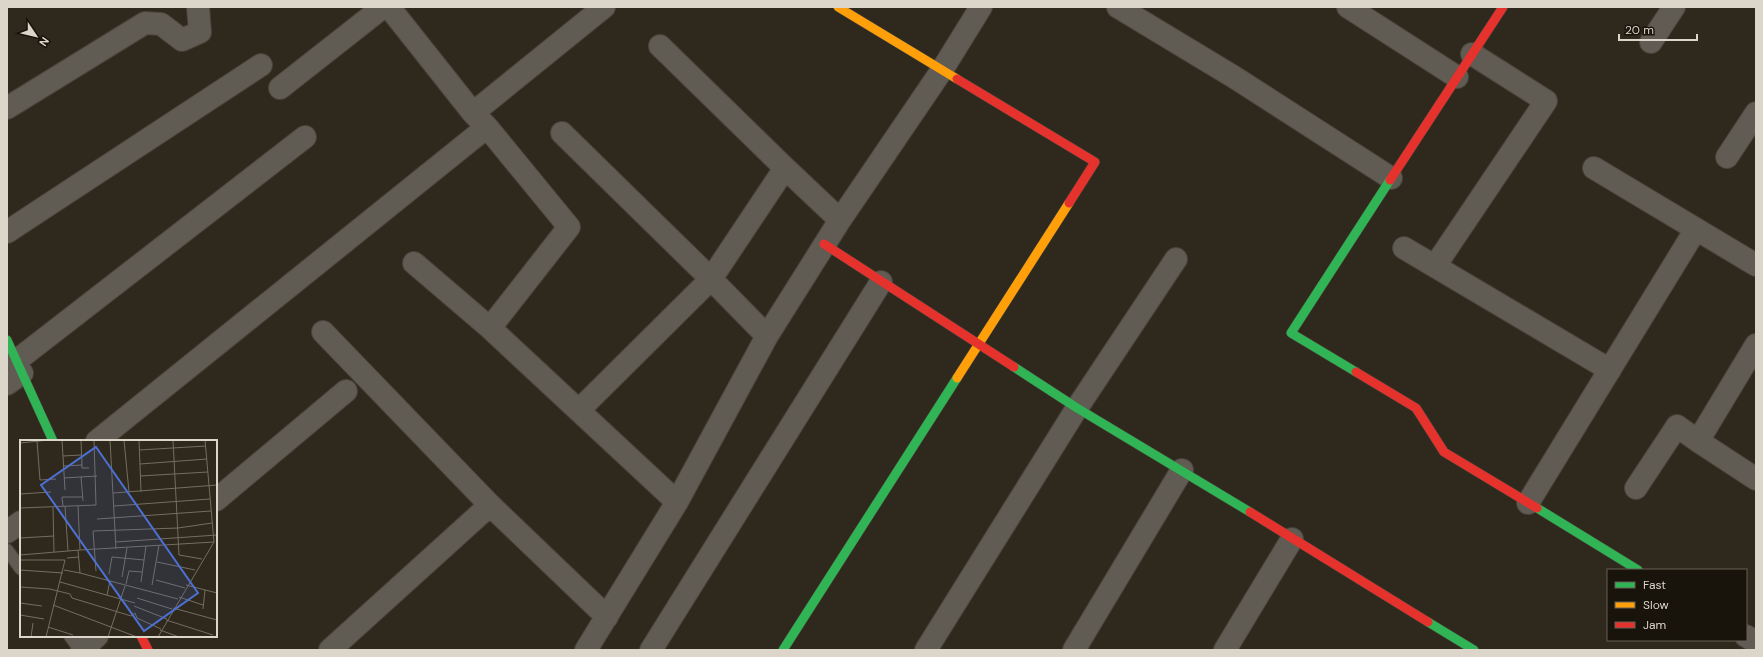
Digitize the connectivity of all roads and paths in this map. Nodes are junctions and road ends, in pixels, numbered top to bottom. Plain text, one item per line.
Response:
1 (198, 7) edge
2 (382, 7) edge
3 (389, 7) edge
4 (838, 7) edge
5 (981, 7) edge
6 (1118, 7) edge
7 (1348, 7) edge
8 (1503, 7) edge
9 (1674, 7) edge
10 (597, 9) edge
11 (1651, 42) dead end
12 (660, 46) dead end
13 (1472, 54) junction
14 (260, 65) dead end
15 (942, 70) junction
16 (1457, 78) junction
17 (280, 88) dead end
18 (7, 108) edge
19 (1756, 114) edge
20 (480, 120) junction
21 (562, 133) dead end
22 (306, 137) dead end
23 (1727, 157) dead end
24 (785, 168) junction
25 (1594, 168) dead end
26 (1391, 178) junction
27 (840, 220) junction
28 (1696, 229) junction
29 (7, 232) edge
30 (824, 244) junction
31 (1404, 248) dead end
32 (1176, 259) dead end
33 (414, 263) dead end
34 (1756, 265) edge
35 (1435, 266) junction
36 (711, 279) junction
37 (881, 282) junction
38 (490, 328) junction
39 (323, 332) dead end
40 (767, 336) junction
41 (7, 340) edge
42 (978, 343) junction
43 (1756, 344) edge
44 (1610, 370) junction
45 (15, 372) edge
46 (346, 390) dead end
47 (1077, 408) junction
48 (579, 410) junction
49 (52, 440) edge
50 (98, 440) edge
51 (1698, 441) junction
52 (1182, 470) junction
53 (1756, 479) edge
54 (1636, 488) dead end
55 (217, 499) edge
56 (677, 502) junction
57 (1528, 503) junction
58 (490, 505) junction
59 (20, 523) edge
60 (7, 532) edge
61 (1292, 539) junction
62 (7, 550) edge
63 (20, 568) edge
64 (1636, 569) edge
65 (607, 617) junction
66 (71, 637) edge
67 (97, 637) edge
68 (142, 637) edge
69 (1747, 637) edge
70 (1756, 642) edge
71 (81, 650) edge
72 (148, 650) edge
73 (330, 650) edge
74 (586, 650) edge
75 (651, 650) edge
76 (783, 650) edge
77 (926, 650) edge
78 (1074, 650) edge
79 (1225, 650) edge
80 (1474, 650) edge

1 - 18 street
2 - 17 street
3 - 20 street
4 - 15 street
5 - 15 street
6 - 26 street
7 - 16 street
8 - 13 street
9 - 11 street
10 - 20 street
12 - 24 street
13 - 16 street
13 - 35 street
14 - 29 street
15 - 27 street
15 - 42 street
16 - 26 street
19 - 23 street
20 - 38 street
20 - 50 street
21 - 36 street
22 - 45 street
24 - 27 street
24 - 36 street
25 - 28 street
26 - 57 street
27 - 30 street
28 - 34 street
28 - 44 street
30 - 37 street
30 - 40 street
31 - 35 street
32 - 47 street
33 - 38 street
35 - 44 street
36 - 40 street
36 - 48 street
37 - 42 street
37 - 75 street
38 - 48 street
39 - 58 street
40 - 56 street
41 - 45 street
42 - 47 street
42 - 76 street
43 - 51 street
44 - 57 street
45 - 49 street
46 - 55 street
47 - 52 street
47 - 77 street
48 - 56 street
51 - 53 street
51 - 54 street
52 - 61 street
52 - 78 street
56 - 65 street
57 - 64 street
58 - 65 street
58 - 73 street
59 - 60 street
61 - 79 street
61 - 80 street
62 - 63 lane
65 - 74 street
66 - 71 lane
67 - 71 street
68 - 72 street
69 - 70 street

